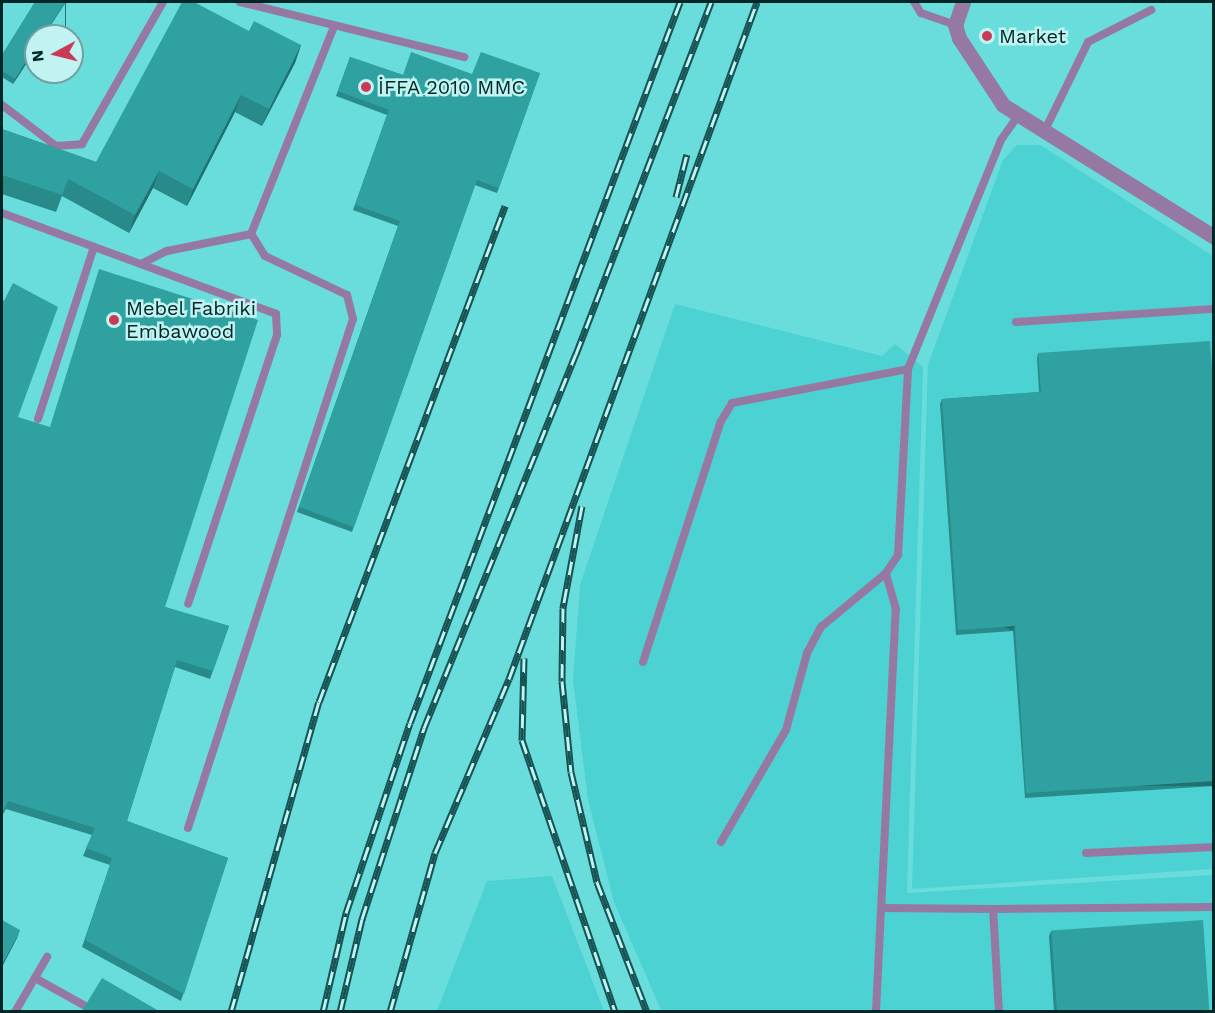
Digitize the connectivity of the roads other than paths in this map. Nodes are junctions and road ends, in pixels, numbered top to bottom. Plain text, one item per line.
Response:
1 (163, 2) edge
2 (240, 2) edge
3 (914, 2) edge
4 (963, 2) edge
5 (1151, 10) dead end
6 (955, 25) junction
7 (334, 27) junction
8 (464, 57) dead end
9 (2, 105) edge
10 (1018, 116) junction
11 (1044, 132) junction
12 (2, 213) edge
13 (251, 234) junction
14 (1214, 237) edge
15 (94, 248) junction
16 (141, 264) junction
17 (1214, 309) edge
18 (1016, 322) dead end
19 (909, 369) junction
20 (38, 419) dead end
21 (886, 573) junction
22 (188, 604) dead end
23 (643, 662) dead end
24 (188, 828) dead end
25 (721, 842) dead end
26 (1214, 847) edge
27 (1086, 853) dead end
28 (1214, 907) edge
29 (882, 908) junction
30 (993, 909) junction
31 (47, 957) dead end
32 (34, 978) junction
33 (15, 1011) edge
34 (96, 1011) edge
35 (876, 1011) edge
36 (999, 1011) edge

1 - 9 lane
2 - 7 lane
3 - 6 lane
4 - 6 street
5 - 11 lane
6 - 10 street
7 - 8 lane
7 - 13 lane
10 - 11 street
10 - 19 lane
11 - 14 street
12 - 15 lane
13 - 16 lane
13 - 24 lane
15 - 16 lane
15 - 20 lane
16 - 22 lane
17 - 18 lane
19 - 21 lane
19 - 23 lane
21 - 25 lane
21 - 29 lane
26 - 27 lane
28 - 30 lane
29 - 30 lane
29 - 35 lane
30 - 36 lane
31 - 32 lane
32 - 33 lane
32 - 34 lane

